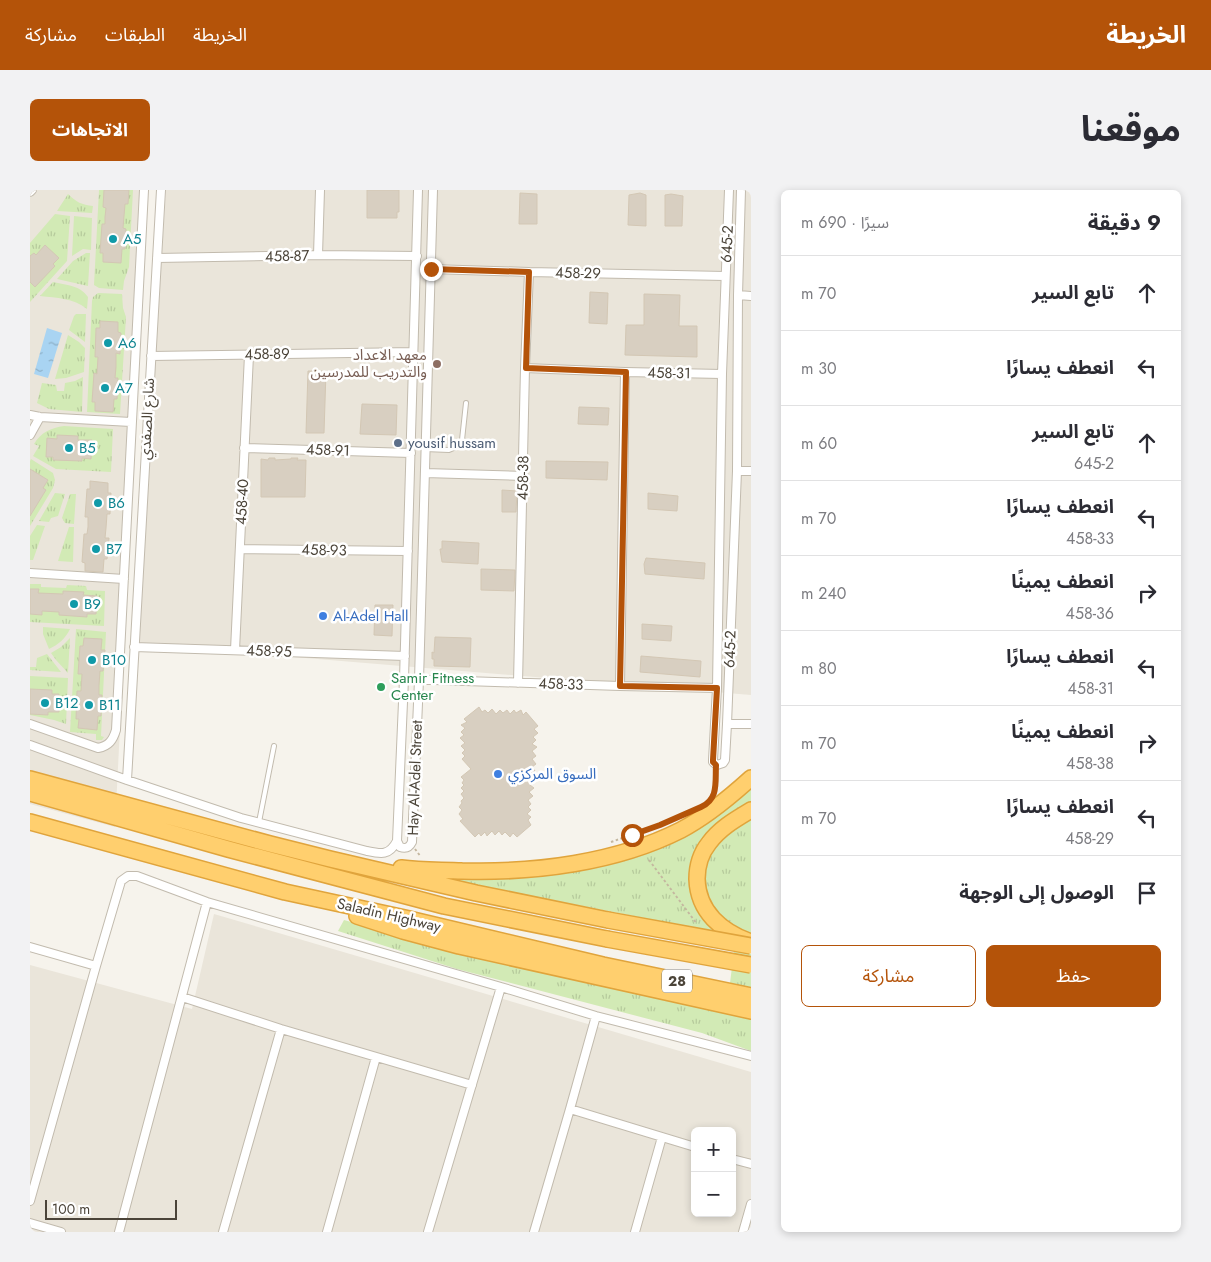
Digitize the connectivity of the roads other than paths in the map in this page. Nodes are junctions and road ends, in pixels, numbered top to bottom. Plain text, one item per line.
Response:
1 (144, 190) edge
2 (161, 190) edge
3 (320, 190) edge
4 (418, 190) edge
5 (433, 190) edge
6 (729, 190) edge
7 (741, 190) edge
8 (318, 256) junction
9 (417, 256) junction
10 (157, 258) junction
11 (431, 269) junction
12 (529, 272) junction
13 (725, 276) junction
14 (139, 285) junction
15 (155, 285) junction
16 (738, 296) junction
17 (751, 296) edge
18 (138, 299) junction
19 (154, 299) junction
20 (413, 352) junction
21 (249, 355) junction
22 (151, 356) junction
23 (526, 368) junction
24 (626, 372) junction
25 (722, 374) junction
26 (466, 402) dead end
27 (30, 415) edge
28 (40, 417) junction
29 (131, 422) junction
30 (30, 435) edge
31 (244, 448) junction
32 (425, 449) junction
33 (411, 453) junction
34 (737, 471) junction
35 (751, 471) edge
36 (425, 474) junction
37 (524, 476) junction
38 (240, 549) junction
39 (408, 551) junction
40 (30, 573) edge
41 (124, 579) junction
42 (134, 647) junction
43 (235, 650) junction
44 (404, 656) junction
45 (404, 679) junction
46 (419, 680) junction
47 (518, 683) junction
48 (620, 686) junction
49 (717, 688) junction
50 (717, 697) junction
51 (728, 697) junction
52 (30, 724) edge
53 (727, 724) junction
54 (751, 724) edge
55 (30, 745) edge
56 (274, 746) dead end
57 (751, 778) edge
58 (30, 779) edge
59 (127, 780) junction
60 (30, 793) edge
61 (751, 810) edge
62 (30, 822) edge
63 (258, 822) junction
64 (273, 826) junction
65 (397, 841) junction
66 (270, 844) junction
67 (330, 859) junction
68 (285, 892) junction
69 (207, 902) junction
70 (751, 942) edge
71 (751, 946) edge
72 (30, 948) edge
73 (751, 965) edge
74 (96, 966) junction
75 (501, 987) junction
76 (751, 996) edge
77 (182, 997) junction
78 (751, 1010) edge
79 (596, 1016) junction
80 (281, 1029) junction
81 (751, 1056) edge
82 (376, 1057) junction
83 (472, 1085) junction
84 (570, 1109) junction
85 (662, 1137) junction
86 (691, 1146) edge
87 (736, 1160) edge
88 (751, 1164) edge
89 (30, 1201) edge
90 (751, 1204) edge
91 (30, 1223) edge
92 (61, 1232) edge
93 (119, 1232) edge
94 (223, 1232) edge
95 (327, 1232) edge
96 (428, 1232) edge
97 (534, 1232) edge
98 (635, 1232) edge
99 (743, 1232) edge

1 - 14 street
2 - 10 street, شارع الصفدي
3 - 8 street
4 - 9 street, Hay Al-Adel Street
5 - 11 street, Hay Al-Adel Street
6 - 13 street, 645-2
7 - 16 street, 645-2
8 - 9 street, 458-87
8 - 10 street, 458-87
9 - 20 street, Hay Al-Adel Street
10 - 15 street, شارع الصفدي
11 - 12 street, 458-29
11 - 32 street, Hay Al-Adel Street
12 - 13 street, 458-29
12 - 23 street, 458-38
13 - 25 street, 645-2
14 - 15 street
14 - 18 street
15 - 19 street, شارع الصفدي
16 - 17 street
16 - 34 street, 645-2
18 - 19 street
18 - 29 street
19 - 22 street, شارع الصفدي
20 - 21 street, 458-89
20 - 33 street, Hay Al-Adel Street
21 - 22 street, 458-89
21 - 31 street, 458-40
22 - 42 street, شارع الصفدي
23 - 24 street, 458-31
23 - 37 street, 458-38
24 - 25 street, 458-31
24 - 48 street
25 - 49 street, 645-2
26 - 32 lane
27 - 28 street
28 - 29 street
28 - 30 street
29 - 41 street
31 - 33 street, 458-91
31 - 38 street, 458-40
32 - 36 street, Hay Al-Adel Street
33 - 39 street, Hay Al-Adel Street
34 - 35 street
34 - 51 street, 645-2
36 - 37 street
36 - 46 street, Hay Al-Adel Street
37 - 47 street, 458-38
38 - 39 street, 458-93
38 - 43 street, 458-40
39 - 44 street, Hay Al-Adel Street
40 - 41 street
41 - 52 street
42 - 43 street, 458-95
42 - 59 street, شارع الصفدي
43 - 44 street, 458-95
44 - 45 street, Hay Al-Adel Street
45 - 46 street, 458-33
45 - 65 street, Hay Al-Adel Street
46 - 47 street, 458-33
46 - 65 street, Hay Al-Adel Street
47 - 48 street, 458-33
48 - 49 street, 458-33
49 - 50 street, 645-2
50 - 51 street
50 - 53 street, 645-2
51 - 53 street, 645-2
53 - 54 street
55 - 59 street
56 - 63 lane
57 - 67 highway
58 - 66 highway
59 - 63 street
60 - 73 highway, Saladin Highway / 28, bridge
61 - 70 highway
62 - 68 highway, Saladin Highway
63 - 64 street
64 - 65 street
64 - 66 street
66 - 67 highway
67 - 71 highway, bridge
68 - 76 highway, Saladin Highway / 28
68 - 78 highway
69 - 74 street
69 - 75 street
69 - 77 street
72 - 74 street
74 - 89 street
75 - 79 street
75 - 83 street
77 - 80 street
77 - 93 street
79 - 81 street
79 - 84 street
80 - 82 street
80 - 94 street
82 - 83 street
82 - 95 street
83 - 96 street
84 - 85 street
84 - 97 street
85 - 86 street
85 - 98 street
87 - 88 street
90 - 99 street
91 - 92 street

